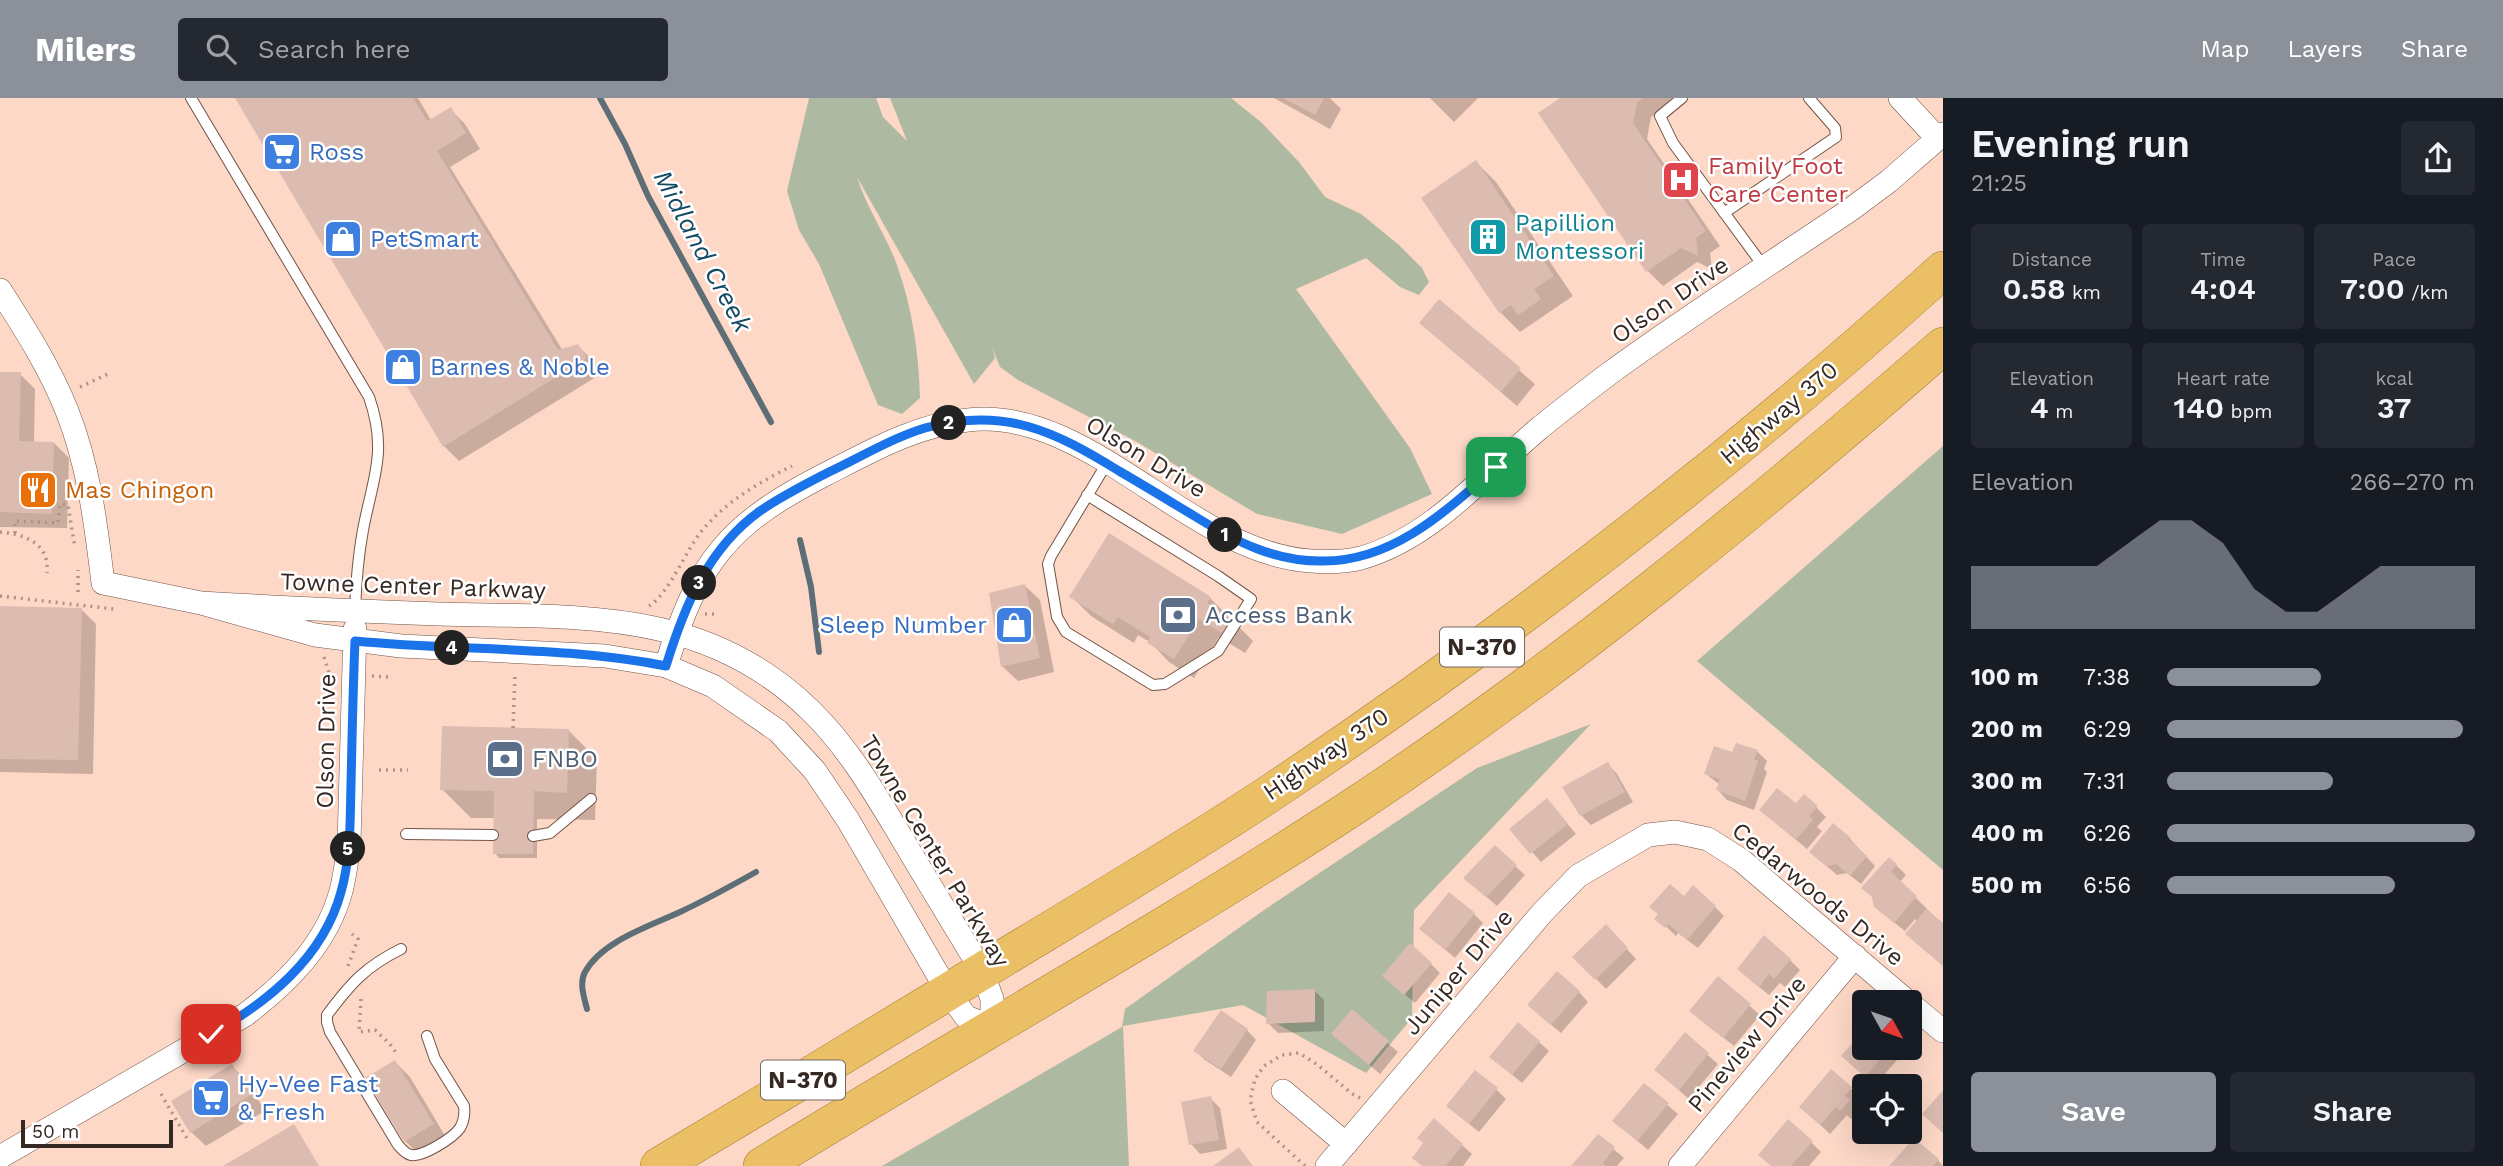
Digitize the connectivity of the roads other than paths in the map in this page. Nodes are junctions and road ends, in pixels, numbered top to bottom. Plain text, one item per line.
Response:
1 (191, 98) edge
2 (1682, 98) edge
3 (1809, 98) edge
4 (1899, 98) edge
5 (1940, 137) edge
6 (1724, 213) junction
7 (1764, 267) junction
8 (1943, 270) edge
9 (0, 290) edge
10 (1943, 345) edge
11 (1107, 463) junction
12 (1087, 495) junction
13 (201, 603) junction
14 (355, 611) junction
15 (677, 632) junction
16 (355, 641) junction
17 (666, 666) junction
18 (591, 799) dead end
19 (406, 834) dead end
20 (493, 835) dead end
21 (1648, 835) joint
22 (533, 836) dead end
23 (401, 949) dead end
24 (1854, 956) junction
25 (982, 971) junction
26 (1894, 990) edge
27 (948, 992) junction
28 (1922, 1014) edge
29 (992, 1027) junction
30 (1943, 1031) edge
31 (427, 1036) dead end
32 (1283, 1091) dead end
33 (1346, 1144) junction
34 (0, 1157) edge
35 (659, 1166) edge
36 (762, 1166) edge
37 (1327, 1166) edge
38 (1680, 1166) edge

1 - 14 lane
2 - 6 lane
3 - 6 lane
4 - 5 street
5 - 7 street, Olson Drive
6 - 7 lane
7 - 11 street, Olson Drive
8 - 25 highway, Highway 370 / N-370
9 - 13 street, Towne Center Parkway
10 - 29 highway, N-370
11 - 12 lane
11 - 15 street, Olson Drive
12 - 12 lane
13 - 14 street, Towne Center Parkway
13 - 16 street, Towne Center Parkway
14 - 15 street, Towne Center Parkway
14 - 16 street, Olson Drive
15 - 17 street, Olson Drive
15 - 25 street, Towne Center Parkway
16 - 17 street, Towne Center Parkway
16 - 34 street, Olson Drive
17 - 27 street, Towne Center Parkway
18 - 22 lane
19 - 20 lane
21 - 24 street, Cedarwoods Drive
21 - 33 street, Juniper Drive
23 - 31 lane
24 - 26 street, Cedarwoods Drive
24 - 38 street, Pineview Drive
25 - 27 highway, Highway 370 / N-370
25 - 29 street, Towne Center Parkway
27 - 29 street, Towne Center Parkway
27 - 35 highway, Highway 370 / N-370
28 - 30 street, Cedarwoods Drive
29 - 36 highway, N-370
32 - 33 street
33 - 37 street, Juniper Drive

